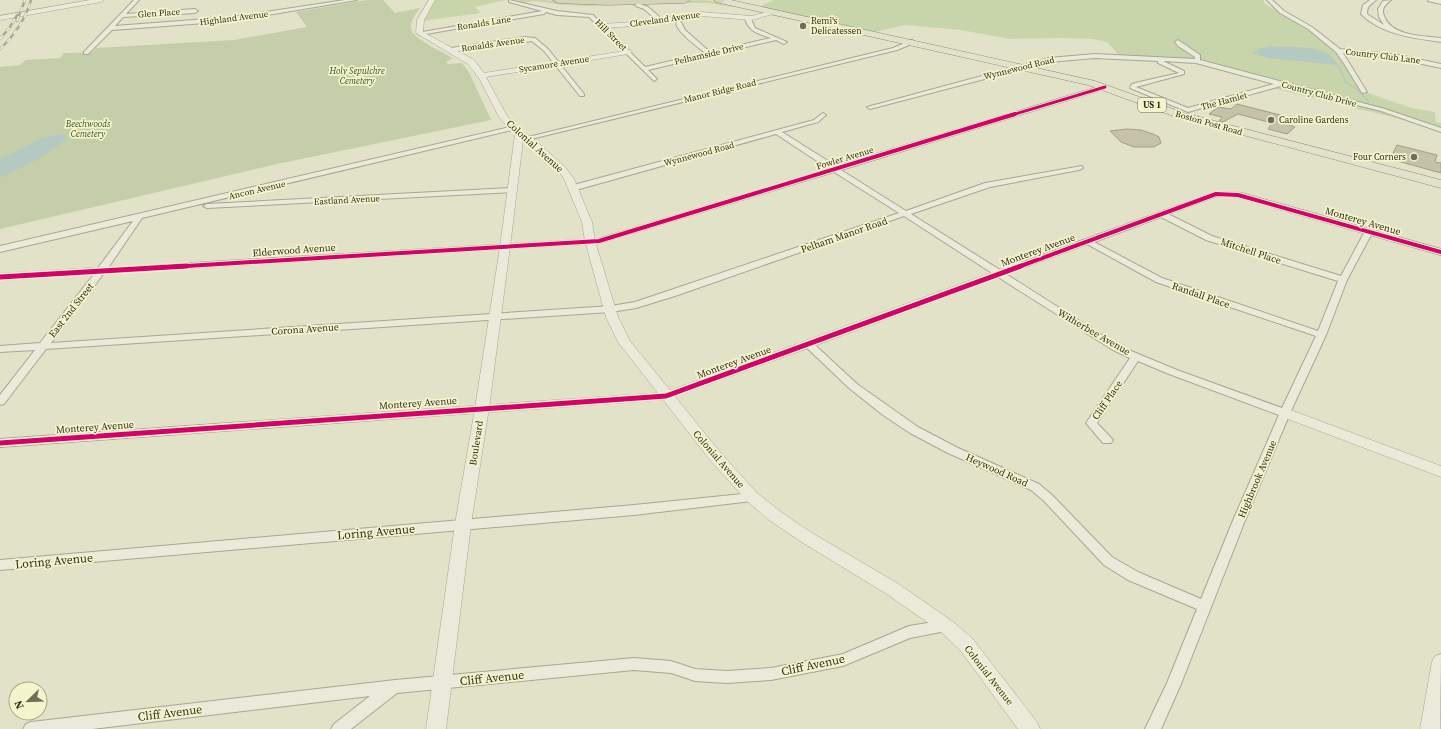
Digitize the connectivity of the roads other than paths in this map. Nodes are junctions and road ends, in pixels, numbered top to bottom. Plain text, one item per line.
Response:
1 (101, 0) edge
2 (137, 0) edge
3 (355, 0) edge
4 (432, 0) edge
5 (558, 0) edge
6 (592, 0) edge
7 (618, 0) edge
8 (678, 0) edge
9 (683, 0) edge
10 (720, 0) edge
11 (1269, 0) edge
12 (1374, 0) edge
13 (1389, 0) edge
14 (1430, 0) edge
15 (511, 1) dead end
16 (1441, 2) edge
17 (638, 5) dead end
18 (195, 11) dead end
19 (547, 11) junction
20 (774, 12) junction
21 (694, 15) junction
22 (122, 16) junction
23 (0, 18) edge
24 (748, 18) junction
25 (669, 20) junction
26 (661, 21) junction
27 (679, 23) junction
28 (602, 26) junction
29 (112, 28) junction
30 (420, 33) junction
31 (775, 39) junction
32 (1441, 39) edge
33 (784, 42) dead end
34 (912, 42) junction
35 (1178, 42) dead end
36 (451, 50) junction
37 (1338, 51) junction
38 (628, 52) junction
39 (86, 53) dead end
40 (709, 54) junction
41 (1156, 59) junction
42 (1196, 61) junction
43 (558, 64) junction
44 (1020, 66) junction
45 (1441, 66) edge
46 (644, 69) junction
47 (480, 76) junction
48 (654, 80) dead end
49 (1282, 84) junction
50 (1104, 87) junction
51 (1364, 92) dead end
52 (582, 95) dead end
53 (870, 108) dead end
54 (823, 115) dead end
55 (1441, 130) edge
56 (777, 132) junction
57 (520, 133) junction
58 (1079, 168) dead end
59 (836, 169) junction
60 (1441, 184) edge
61 (573, 188) junction
62 (512, 190) junction
63 (182, 208) junction
64 (905, 214) junction
65 (1162, 214) junction
66 (140, 216) junction
67 (1369, 232) junction
68 (590, 241) junction
69 (1087, 241) junction
70 (505, 247) junction
71 (0, 249) edge
72 (1441, 252) edge
73 (101, 271) junction
74 (998, 274) junction
75 (0, 277) edge
76 (1343, 280) junction
77 (611, 309) junction
78 (494, 317) junction
79 (1321, 335) junction
80 (809, 344) junction
81 (43, 346) junction
82 (0, 349) edge
83 (1136, 357) junction
84 (666, 396) junction
85 (0, 402) edge
86 (482, 408) junction
87 (1285, 413) junction
88 (1107, 440) dead end
89 (0, 443) edge
90 (1441, 472) edge
91 (752, 497) junction
92 (463, 524) junction
93 (0, 565) edge
94 (1205, 606) junction
95 (946, 626) junction
96 (1441, 662) edge
97 (442, 683) junction
98 (395, 687) junction
99 (31, 729) edge
100 (339, 729) edge
101 (436, 729) edge
102 (1030, 729) edge
103 (1153, 729) edge
104 (1430, 729) edge

1 - 23 street
2 - 22 street
3 - 29 street, Highland Avenue
4 - 30 street
5 - 8 highway
6 - 7 highway
8 - 9 highway
10 - 20 main road, US 1
11 - 37 street, Country Club Lane
12 - 32 street
13 - 32 street
14 - 16 street
15 - 19 street, Hill Street
17 - 26 street
18 - 22 street, Glen Place
19 - 28 street, Hill Street
19 - 30 street, Ronalds Lane
20 - 24 street, Cleveland Avenue
20 - 34 main road, Boston Post Road / US 1
21 - 24 street, Cleveland Avenue
21 - 25 street, Cleveland Avenue
21 - 27 street
22 - 29 street
24 - 31 street
25 - 26 street, Cleveland Avenue
25 - 27 street
26 - 28 street, Cleveland Avenue
27 - 40 street
28 - 38 street, Hill Street
29 - 39 street
30 - 36 street, Colonial Avenue
31 - 33 street
31 - 40 street, Pelhamside Drive
34 - 44 main road, Boston Post Road / US 1
34 - 57 street, Manor Ridge Road
35 - 42 street
36 - 43 street, Ronalds Avenue
36 - 47 street, Colonial Avenue
37 - 45 street, Country Club Lane
37 - 51 street
38 - 43 street, Sycamore Avenue
38 - 46 street, Hill Street
40 - 46 street, Pelhamside Drive
41 - 42 street, Wynnewood Road
41 - 44 street, Wynnewood Road
41 - 49 street, The Hamlet
42 - 49 street, Country Club Drive
43 - 47 street, Sycamore Avenue
43 - 52 street, Ronalds Avenue
44 - 50 main road, Boston Post Road / US 1
44 - 53 street, Wynnewood Road
46 - 48 street, Hill Street
47 - 57 street, Colonial Avenue
49 - 55 street, Country Club Drive
50 - 59 street, Fowler Avenue
50 - 60 main road, Boston Post Road / US 1
54 - 56 street, Wynnewood Road
56 - 59 street, Witherbee Avenue
56 - 61 street, Wynnewood Road
57 - 61 street, Colonial Avenue
57 - 62 street, Boulevard
57 - 63 street, Ancon Avenue
58 - 64 street, Pelham Manor Road
59 - 64 street, Witherbee Avenue
59 - 68 street, Fowler Avenue
61 - 68 street, Colonial Avenue
62 - 63 street, Eastland Avenue
62 - 70 street, Boulevard
63 - 66 street, Ancon Avenue
64 - 74 street, Witherbee Avenue
64 - 77 street, Pelham Manor Road
65 - 67 street, Monterey Avenue
65 - 69 street, Monterey Avenue
65 - 76 street, Mitchell Place
66 - 71 street, Ancon Avenue
66 - 73 street, East 2nd Street
67 - 72 street, Monterey Avenue
67 - 76 street, Highbrook Avenue
68 - 70 street, Elderwood Avenue
68 - 77 street, Colonial Avenue
69 - 74 street, Monterey Avenue
69 - 79 street, Randall Place
70 - 73 street, Elderwood Avenue
70 - 78 street, Boulevard
73 - 75 street, Elderwood Avenue
73 - 81 street, East 2nd Street
74 - 80 street, Monterey Avenue
74 - 83 street, Witherbee Avenue
76 - 79 street, Highbrook Avenue
77 - 78 street, Corona Avenue
77 - 84 street, Colonial Avenue
78 - 81 street, Corona Avenue
78 - 86 street, Boulevard
79 - 87 street, Highbrook Avenue
80 - 84 street, Monterey Avenue
80 - 94 street, Heywood Road
81 - 82 street, Corona Avenue
81 - 85 street, East 2nd Street
83 - 87 street, Witherbee Avenue
83 - 88 street, Cliff Place
84 - 86 street, Monterey Avenue
84 - 91 street, Colonial Avenue
86 - 89 street, Monterey Avenue
86 - 92 street, Boulevard
87 - 90 street, Witherbee Avenue
87 - 94 street, Highbrook Avenue
91 - 92 street, Loring Avenue
91 - 95 street, Colonial Avenue
92 - 93 street, Loring Avenue
92 - 97 street, Boulevard
94 - 103 street, Highbrook Avenue
95 - 97 street, Cliff Avenue
95 - 102 street, Colonial Avenue
96 - 104 street
97 - 98 street, Cliff Avenue
97 - 101 street, Boulevard
98 - 99 street, Cliff Avenue
98 - 100 street

